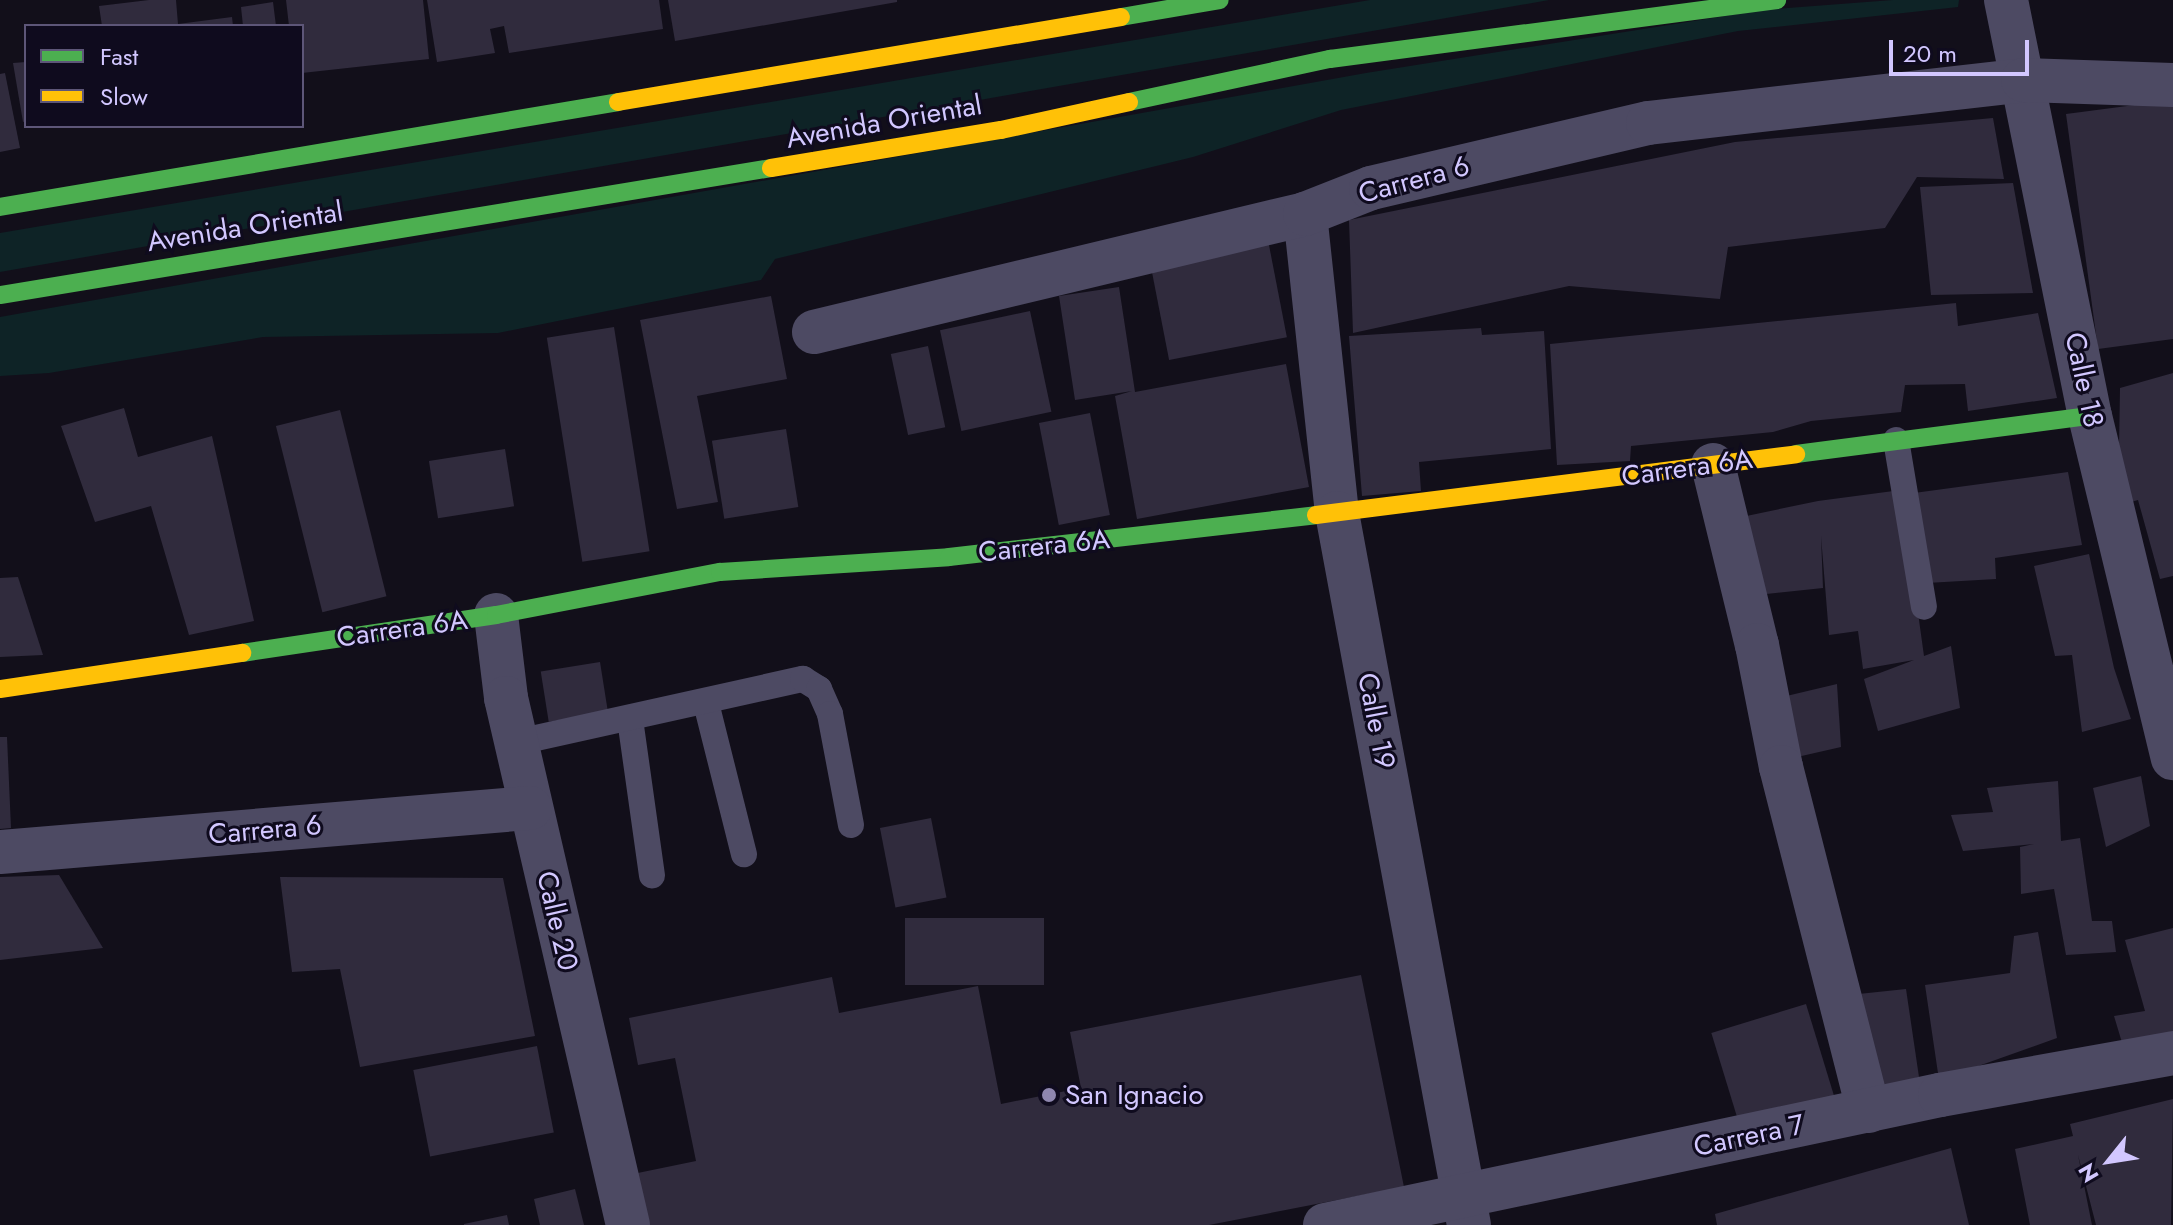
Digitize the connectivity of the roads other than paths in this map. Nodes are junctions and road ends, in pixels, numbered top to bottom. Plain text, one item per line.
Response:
1 (1220, 0) edge
2 (1777, 0) edge
3 (2006, 0) edge
4 (2023, 80) junction
5 (2173, 85) edge
6 (0, 207) edge
7 (1305, 214) junction
8 (0, 295) edge
9 (814, 332) dead end
10 (2090, 416) junction
11 (1896, 440) junction
12 (1713, 465) junction
13 (1337, 513) junction
14 (1924, 607) dead end
15 (496, 615) junction
16 (0, 689) edge
17 (2165, 690) edge
18 (706, 703) junction
19 (630, 719) junction
20 (518, 742) junction
21 (2173, 758) edge
22 (530, 808) junction
23 (851, 825) dead end
24 (0, 852) edge
25 (744, 854) dead end
26 (652, 875) dead end
27 (2173, 1053) edge
28 (1869, 1111) junction
29 (1466, 1210) edge
30 (628, 1225) edge
31 (1325, 1225) edge

1 - 6 main road, Avenida Oriental
2 - 8 main road, Avenida Oriental
3 - 4 street, Calle 18
4 - 5 street
4 - 7 street, Carrera 6
4 - 10 street, Calle 18
7 - 9 street, Carrera 6
7 - 13 street, Calle 19
10 - 11 main road, Carrera 6A
10 - 17 street, Calle 18
11 - 12 main road, Carrera 6A
11 - 14 lane
12 - 13 main road, Carrera 6A
12 - 28 street
13 - 15 main road, Carrera 6A
13 - 29 street, Calle 19
15 - 16 main road, Carrera 6A
15 - 20 street, Calle 20
17 - 21 street, Calle 18
18 - 19 lane
18 - 23 lane
18 - 25 lane
19 - 20 lane
19 - 26 lane
20 - 22 street, Calle 20
22 - 24 street, Carrera 6
22 - 30 street, Calle 20
27 - 28 street, Carrera 7
28 - 29 street, Carrera 7
29 - 31 street, Carrera 7

